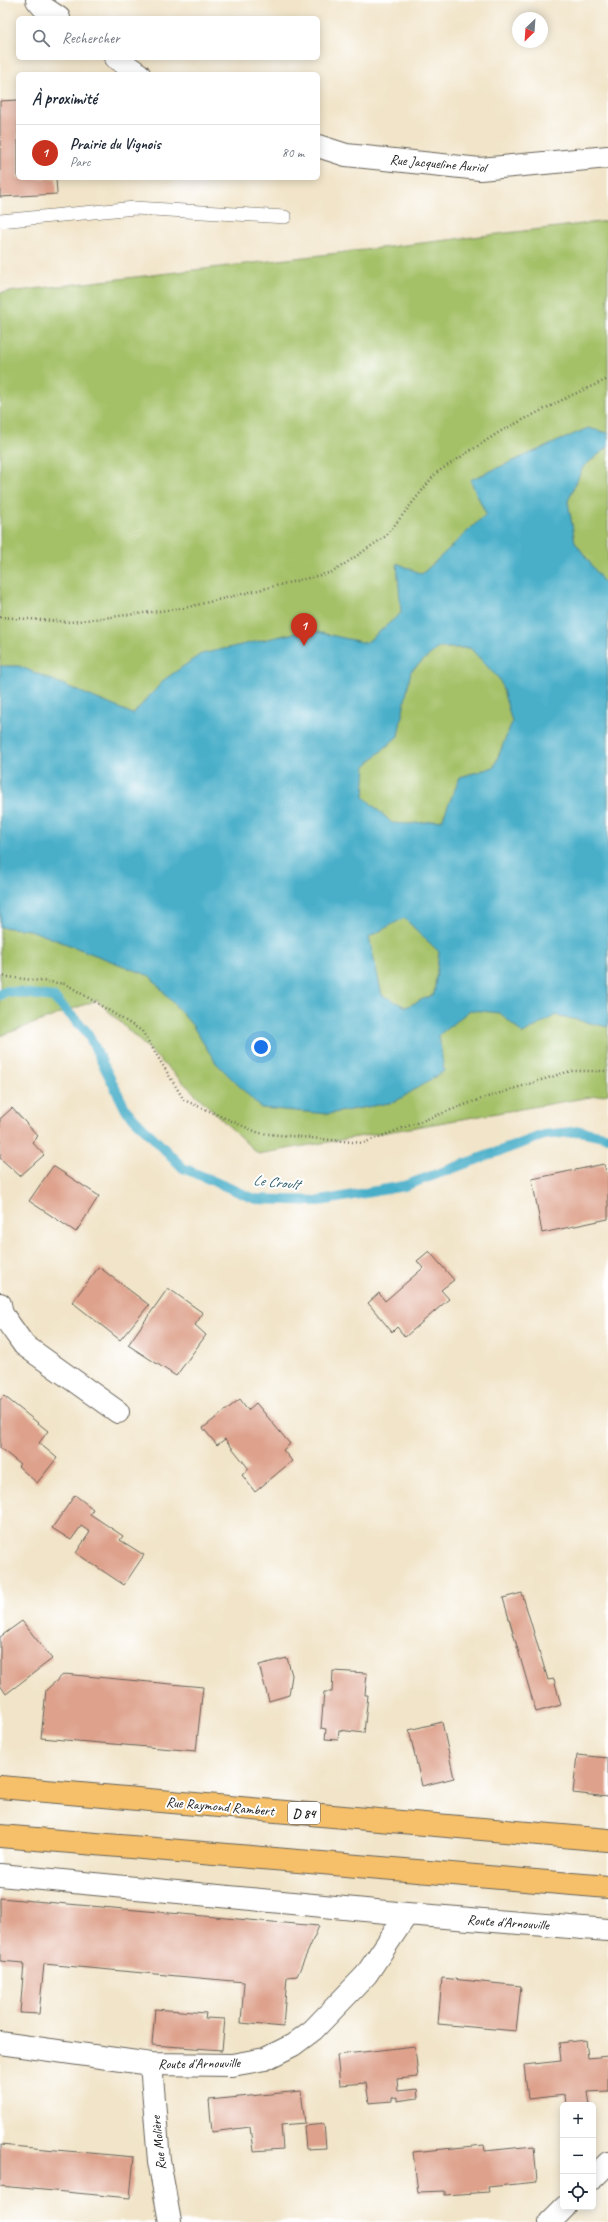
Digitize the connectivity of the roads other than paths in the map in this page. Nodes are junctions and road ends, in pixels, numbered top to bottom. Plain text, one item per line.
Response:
1 (37, 0) edge
2 (56, 16) edge
3 (119, 60) edge
4 (136, 72) edge
5 (320, 147) edge
6 (608, 157) edge
7 (285, 216) dead end
8 (0, 221) edge
9 (0, 1304) edge
10 (118, 1412) dead end
11 (0, 1787) edge
12 (0, 1836) edge
13 (608, 1840) edge
14 (0, 1875) edge
15 (608, 1887) edge
16 (407, 1914) junction
17 (608, 1930) edge
18 (0, 2043) edge
19 (151, 2064) junction
20 (608, 2163) edge
21 (596, 2175) edge
22 (562, 2210) edge
23 (170, 2222) edge
24 (550, 2222) edge

1 - 2 street
3 - 4 street
5 - 6 street, Rue Jacqueline Auriol
7 - 8 lane
9 - 10 street
11 - 13 main road, Rue Raymond Rambert / D 84
12 - 15 main road
14 - 16 street, Route d'Arnouville
16 - 17 street, Route d'Arnouville
16 - 19 street, Route d'Arnouville
18 - 19 street, Route d'Arnouville
19 - 23 street, Rue Molière
20 - 21 street
22 - 24 street

